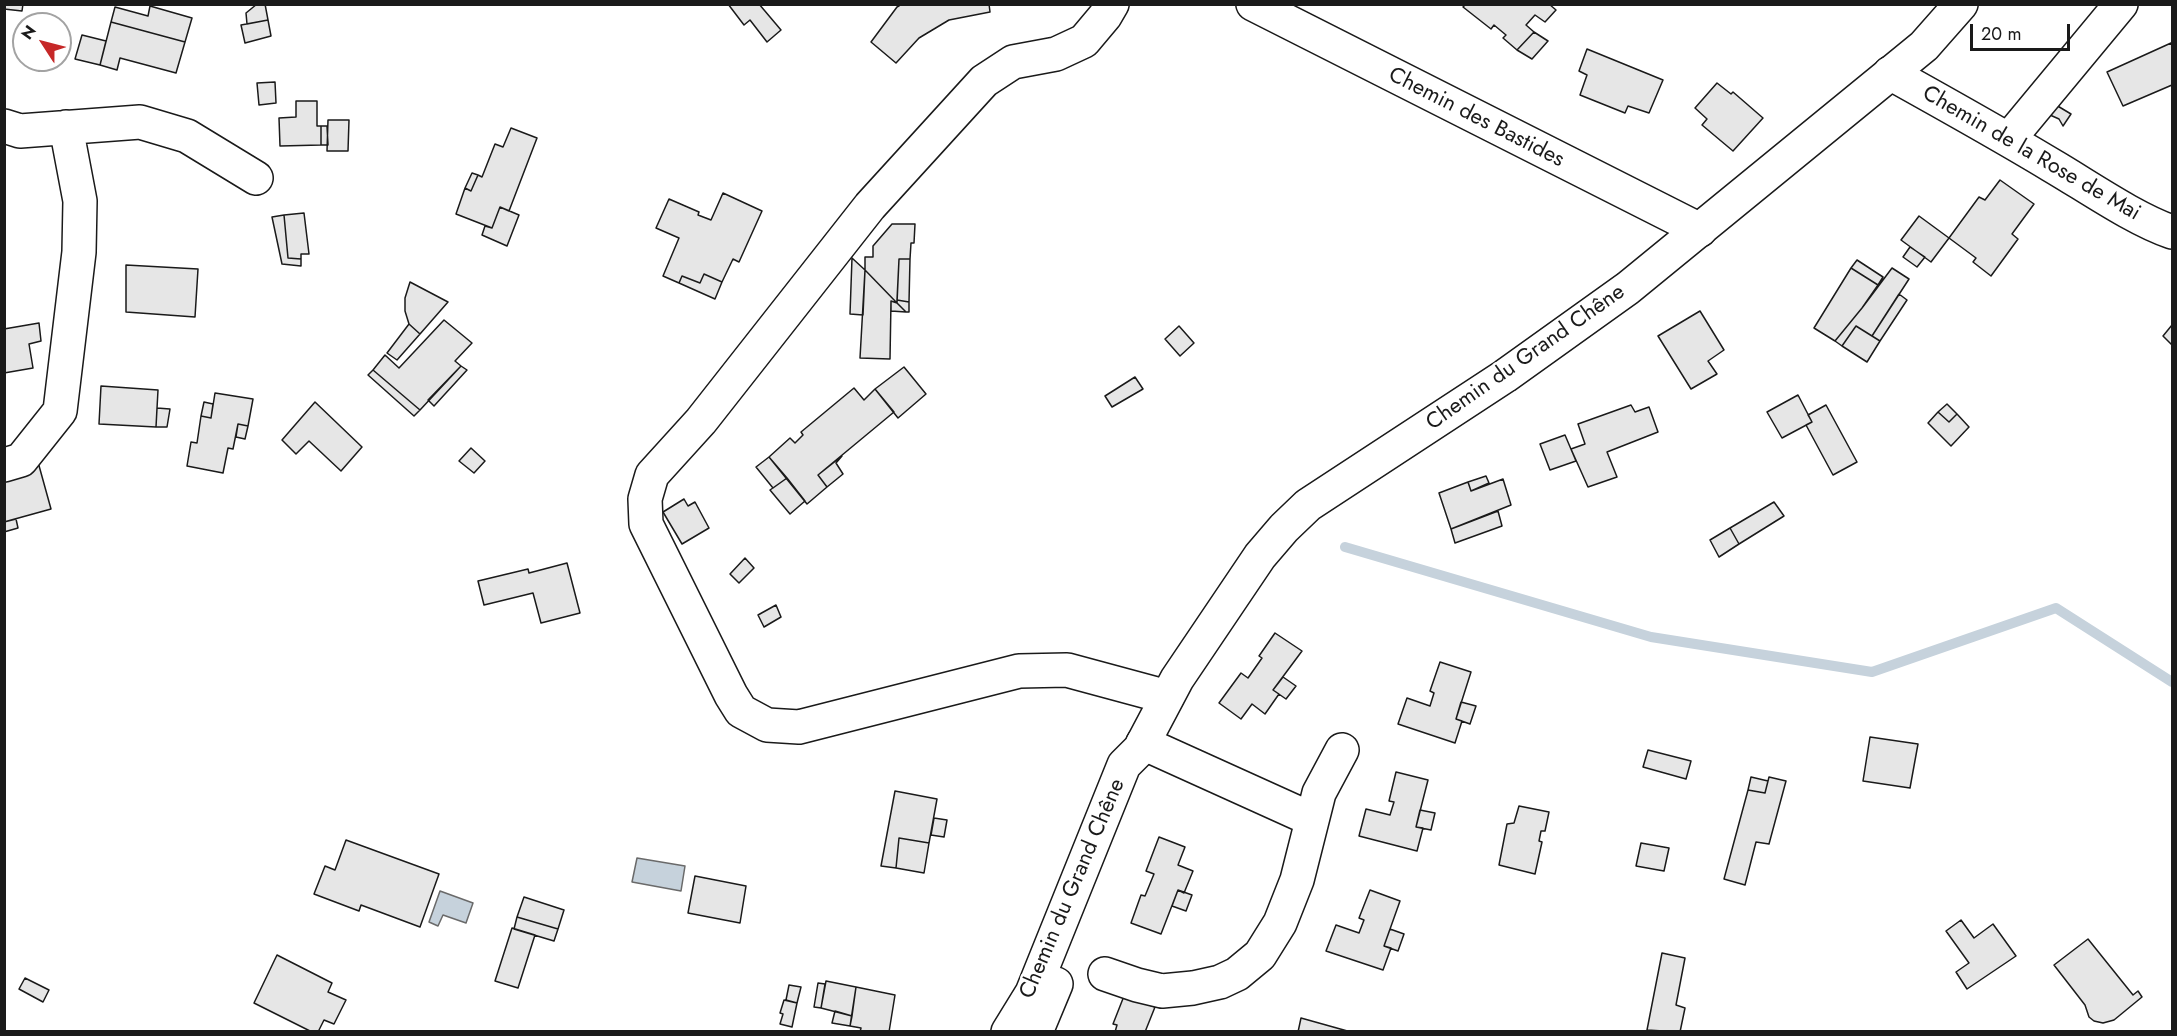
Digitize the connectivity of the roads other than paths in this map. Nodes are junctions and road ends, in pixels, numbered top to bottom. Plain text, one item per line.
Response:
1 (1112, 4) edge
2 (1253, 4) edge
3 (1961, 4) edge
4 (2121, 4) edge
5 (1890, 73) junction
6 (4, 126) edge
7 (66, 127) junction
8 (2009, 139) junction
9 (256, 178) dead end
10 (1700, 231) junction
11 (2172, 232) edge
12 (4, 465) edge
13 (1167, 697) junction
14 (1142, 746) junction
15 (1342, 750) dead end
16 (1311, 819) junction
17 (1105, 974) dead end
18 (1008, 1032) edge
19 (1036, 1032) edge

1 - 13 main road
2 - 10 main road, Chemin des Bastides
3 - 5 main road, Chemin du Grand Chêne
4 - 8 main road
5 - 8 main road, Chemin de la Rose de Mai
5 - 10 main road, Chemin du Grand Chêne
6 - 7 main road
7 - 9 main road
7 - 12 main road
8 - 11 main road, Chemin de la Rose de Mai
10 - 13 main road, Chemin du Grand Chêne
13 - 14 main road, Chemin du Grand Chêne
14 - 16 main road
14 - 18 main road, Chemin du Grand Chêne
14 - 19 main road, Chemin du Grand Chêne
15 - 16 main road
16 - 17 main road

